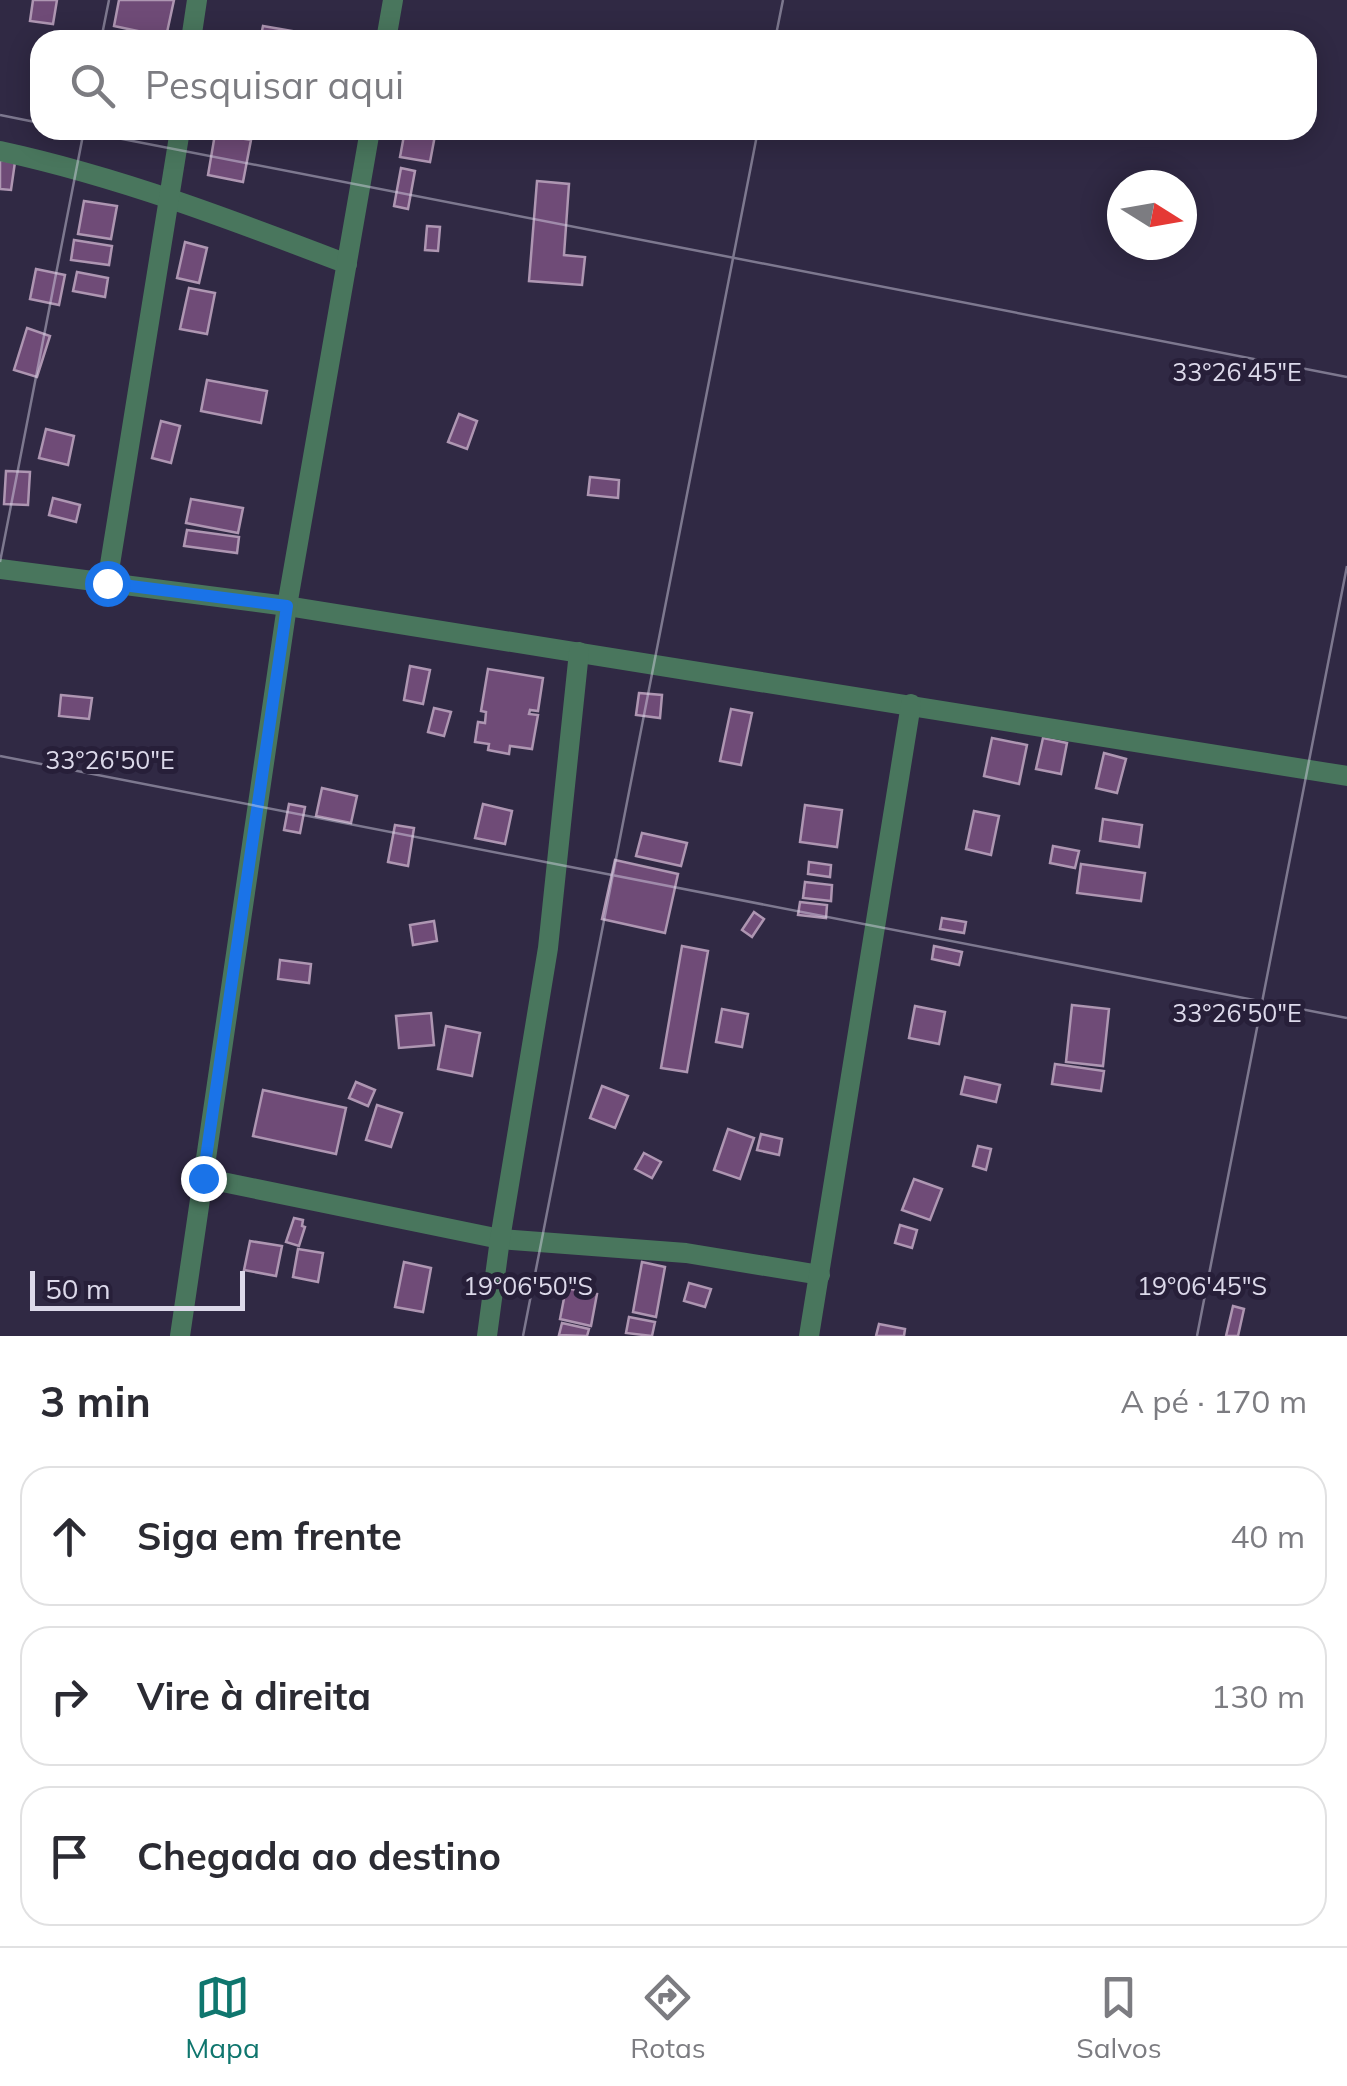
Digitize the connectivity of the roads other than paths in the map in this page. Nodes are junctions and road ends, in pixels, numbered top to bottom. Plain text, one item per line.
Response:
1 (196, 0) edge
2 (393, 0) edge
3 (193, 30) edge
4 (388, 30) edge
5 (179, 140) edge
6 (368, 140) edge
7 (0, 151) edge
8 (171, 197) junction
9 (347, 264) junction
10 (0, 568) edge
11 (107, 583) junction
12 (287, 606) junction
13 (579, 652) junction
14 (911, 704) junction
15 (1347, 776) edge
16 (203, 1178) junction
17 (500, 1239) junction
18 (820, 1275) junction
19 (180, 1336) edge
20 (487, 1336) edge
21 (809, 1336) edge

1 - 3 street
2 - 4 street
5 - 8 street
6 - 9 street
7 - 8 street
8 - 9 street
8 - 11 street
9 - 12 street
10 - 11 street
11 - 12 street
12 - 13 street
12 - 16 street
13 - 14 street
13 - 17 street
14 - 15 street
14 - 18 street
16 - 17 street
16 - 19 street
17 - 18 street
17 - 20 street
18 - 21 street

